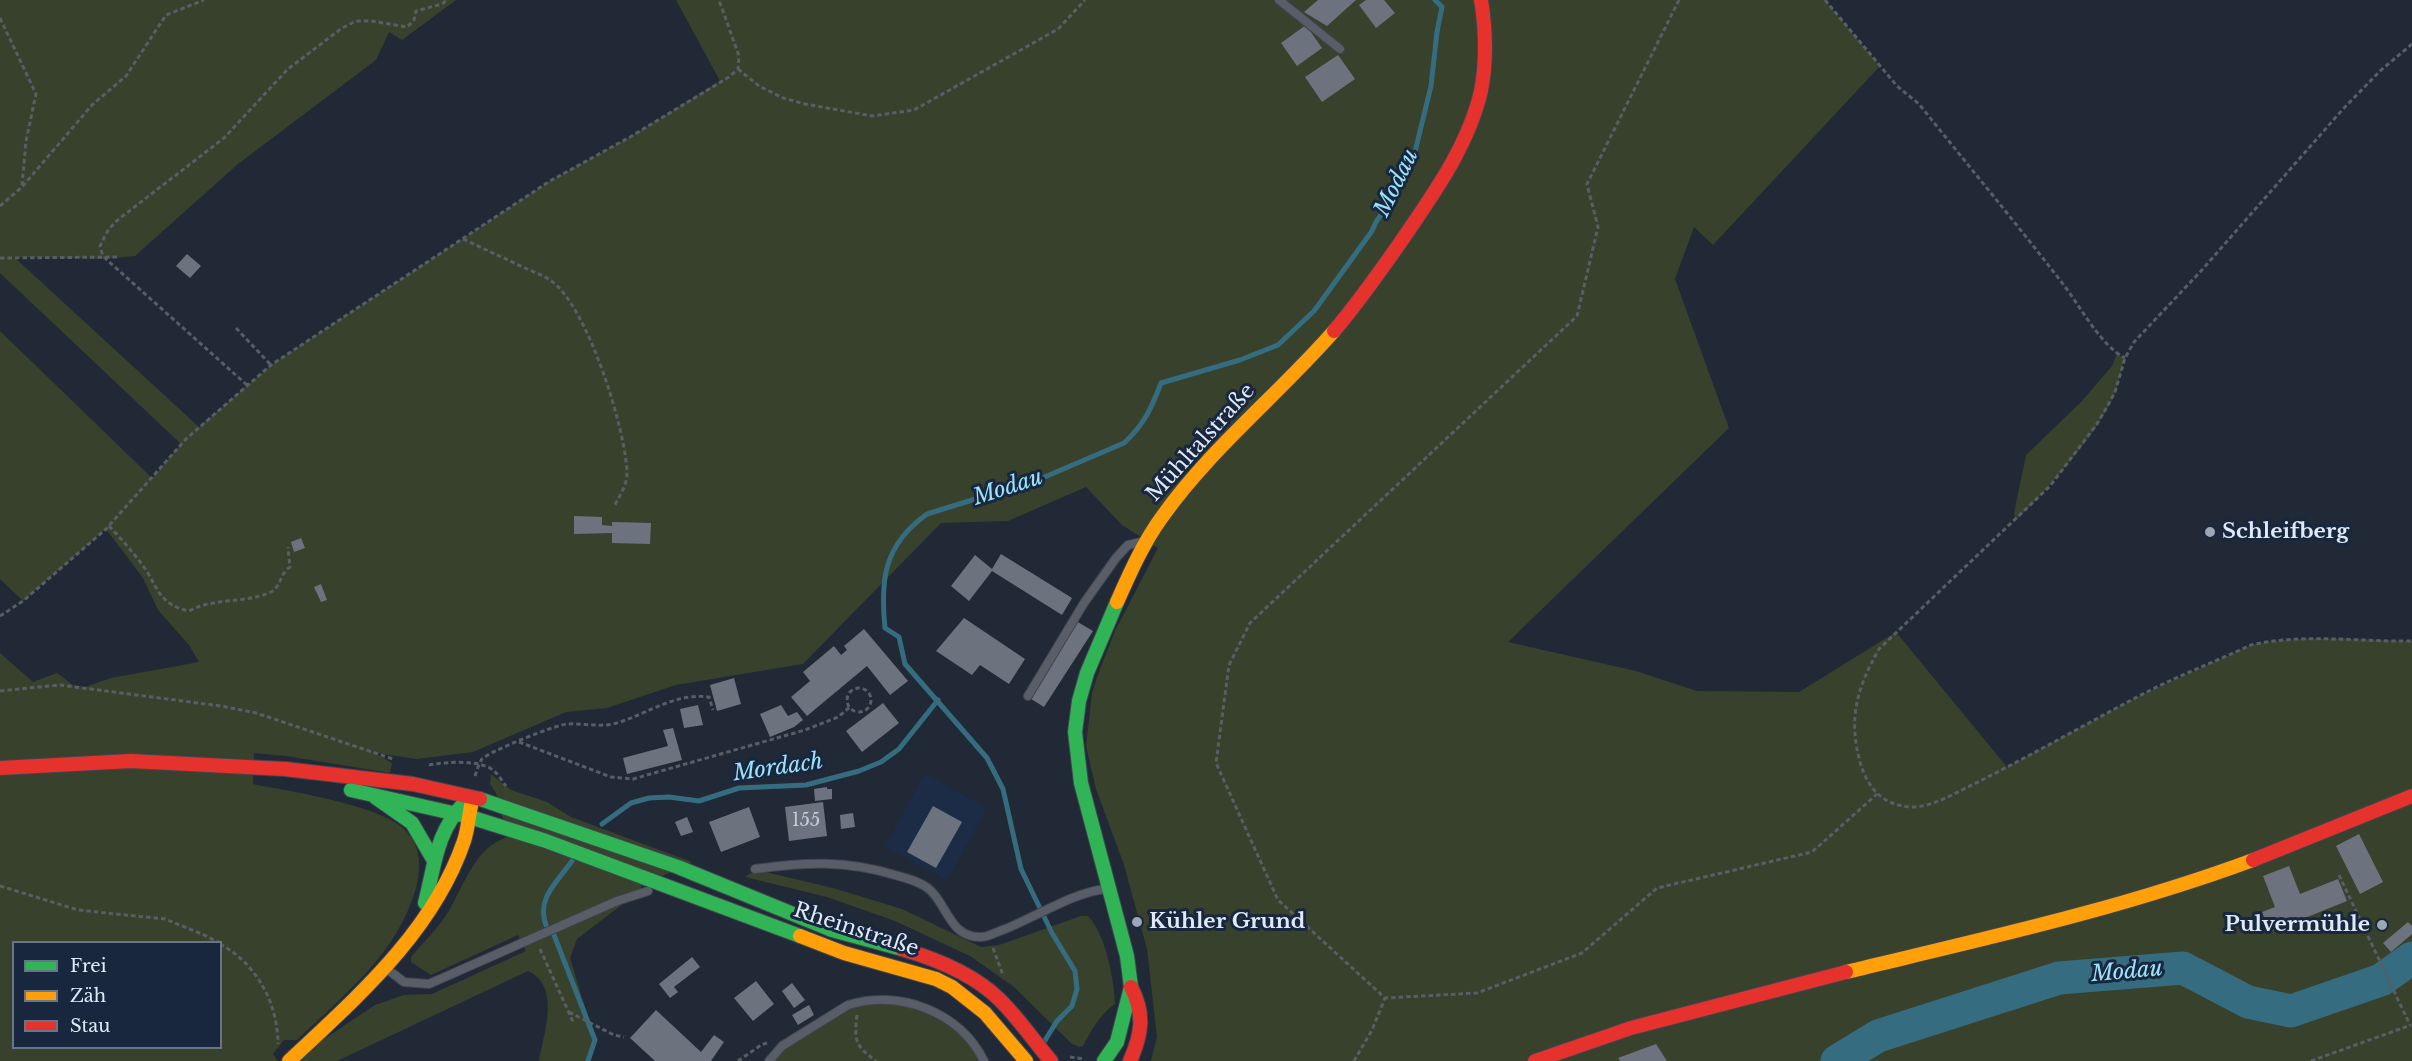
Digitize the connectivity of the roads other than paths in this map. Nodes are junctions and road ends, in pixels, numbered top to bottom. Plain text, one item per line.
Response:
1 (1279, 0) edge
2 (1481, 0) edge
3 (1340, 49) dead end
4 (1148, 540) junction
5 (1028, 696) dead end
6 (0, 768) edge
7 (255, 768) junction
8 (371, 795) junction
9 (472, 796) junction
10 (2412, 796) edge
11 (453, 813) junction
12 (470, 817) junction
13 (434, 859) junction
14 (755, 869) dead end
15 (648, 884) junction
16 (1110, 889) junction
17 (418, 924) junction
18 (385, 968) junction
19 (1131, 987) junction
20 (289, 1061) edge
21 (769, 1061) edge
22 (984, 1061) edge
23 (1026, 1061) edge
24 (1051, 1061) edge
25 (1104, 1061) edge
26 (1130, 1061) edge
27 (1535, 1061) edge

1 - 3 lane
2 - 4 main road, Mühltalstraße
4 - 5 lane
4 - 16 main road, Mühltalstraße
6 - 7 main road
7 - 8 main road
7 - 9 main road, Rheinstraße
8 - 11 main road
8 - 13 main road
9 - 11 main road
9 - 12 main road
9 - 24 main road, Rheinstraße
10 - 27 main road
11 - 12 main road
11 - 13 main road
12 - 15 main road, Rheinstraße
12 - 17 main road
13 - 17 main road
14 - 16 lane
15 - 18 lane
15 - 23 main road, Rheinstraße
16 - 19 main road, Mühltalstraße
17 - 18 main road
18 - 20 main road
19 - 25 main road, Mühltalstraße
19 - 26 main road
21 - 22 lane

